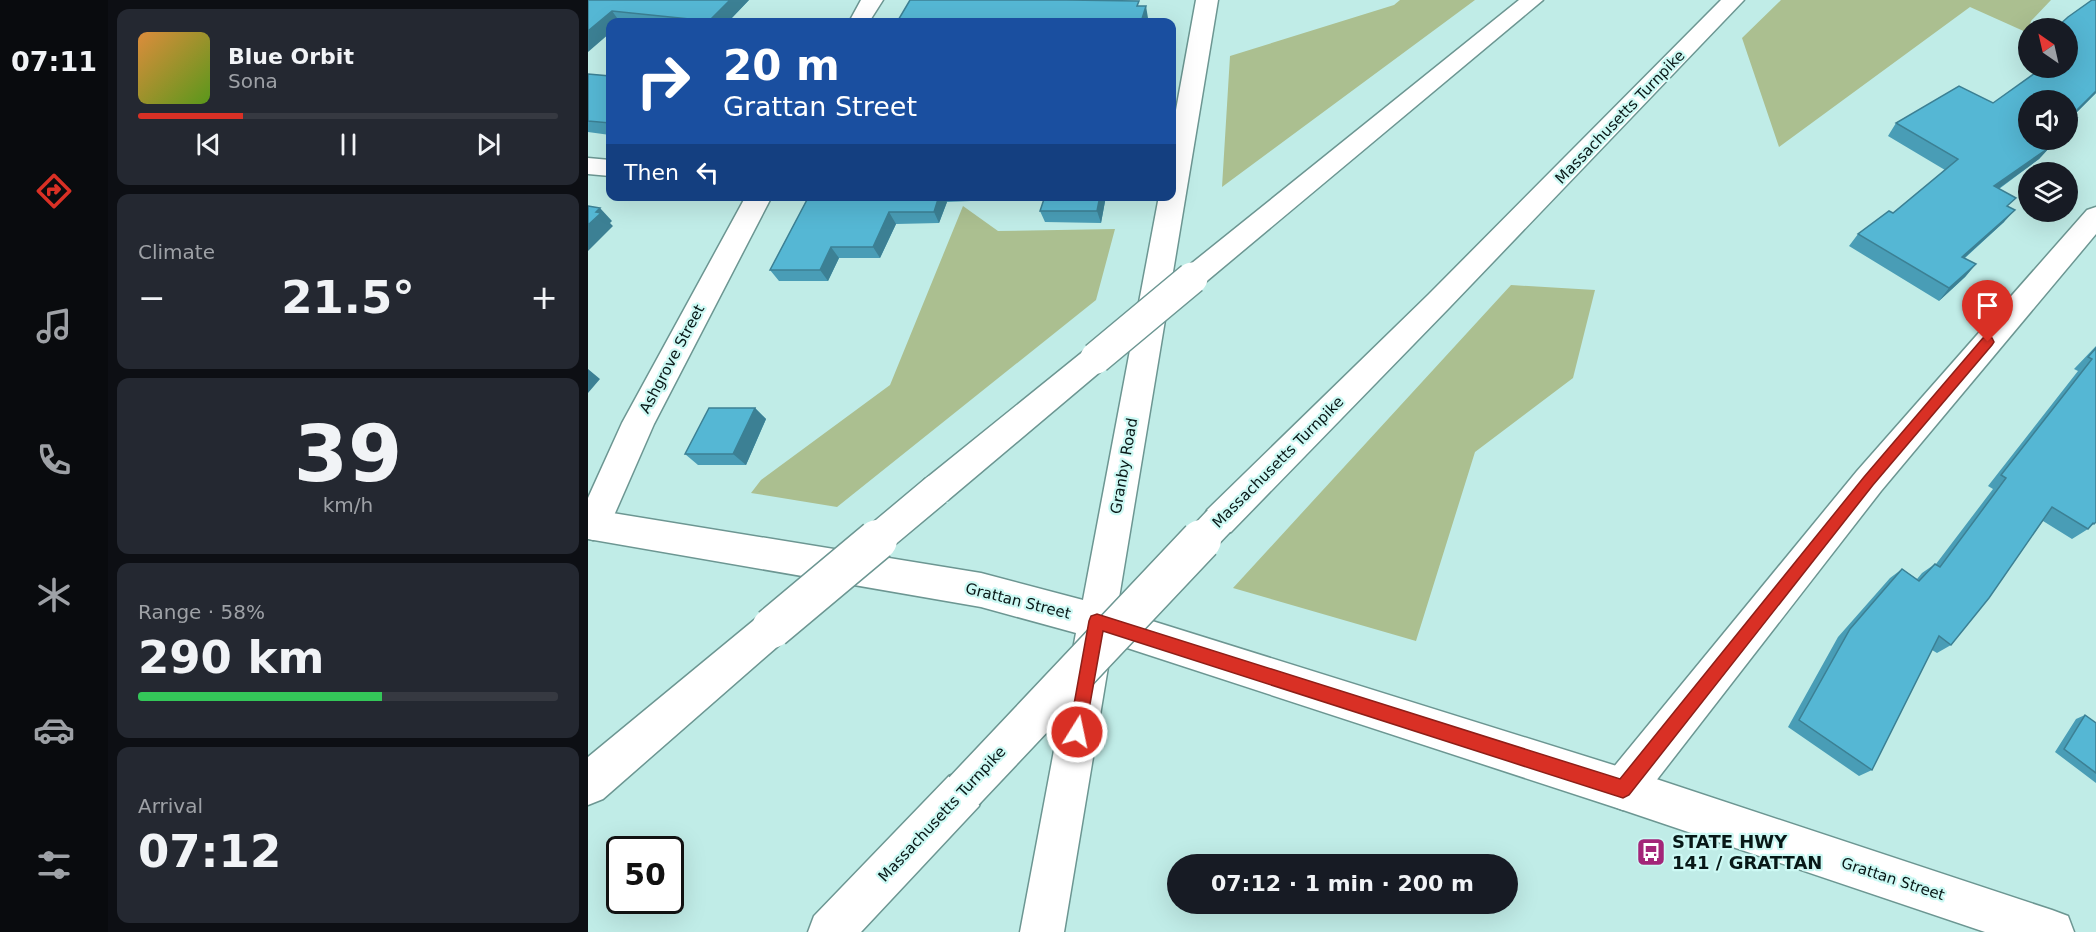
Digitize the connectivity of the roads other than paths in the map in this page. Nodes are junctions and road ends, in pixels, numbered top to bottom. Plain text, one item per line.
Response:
1 (872, 0) edge
2 (1207, 0) edge
3 (1532, 0) edge
4 (1733, 0) edge
5 (861, 18) edge
6 (588, 166) edge
7 (606, 168) edge
8 (1176, 175) edge
9 (756, 201) edge
10 (1171, 201) edge
11 (2096, 216) edge
12 (591, 525) edge
13 (1097, 621) junction
14 (588, 784) edge
15 (1623, 789) junction
16 (830, 932) edge
17 (1042, 932) edge
18 (2052, 932) edge

1 - 5 main road
2 - 8 main road, Granby Road
3 - 14 main road, bridge
4 - 16 main road, Massachusetts Turnpike, bridge
6 - 7 main road
9 - 12 main road, Ashgrove Street
10 - 13 main road, Granby Road
11 - 15 main road
12 - 13 main road, Grattan Street
13 - 15 main road, Grattan Street
13 - 17 main road, Granby Road
15 - 18 main road, Grattan Street

